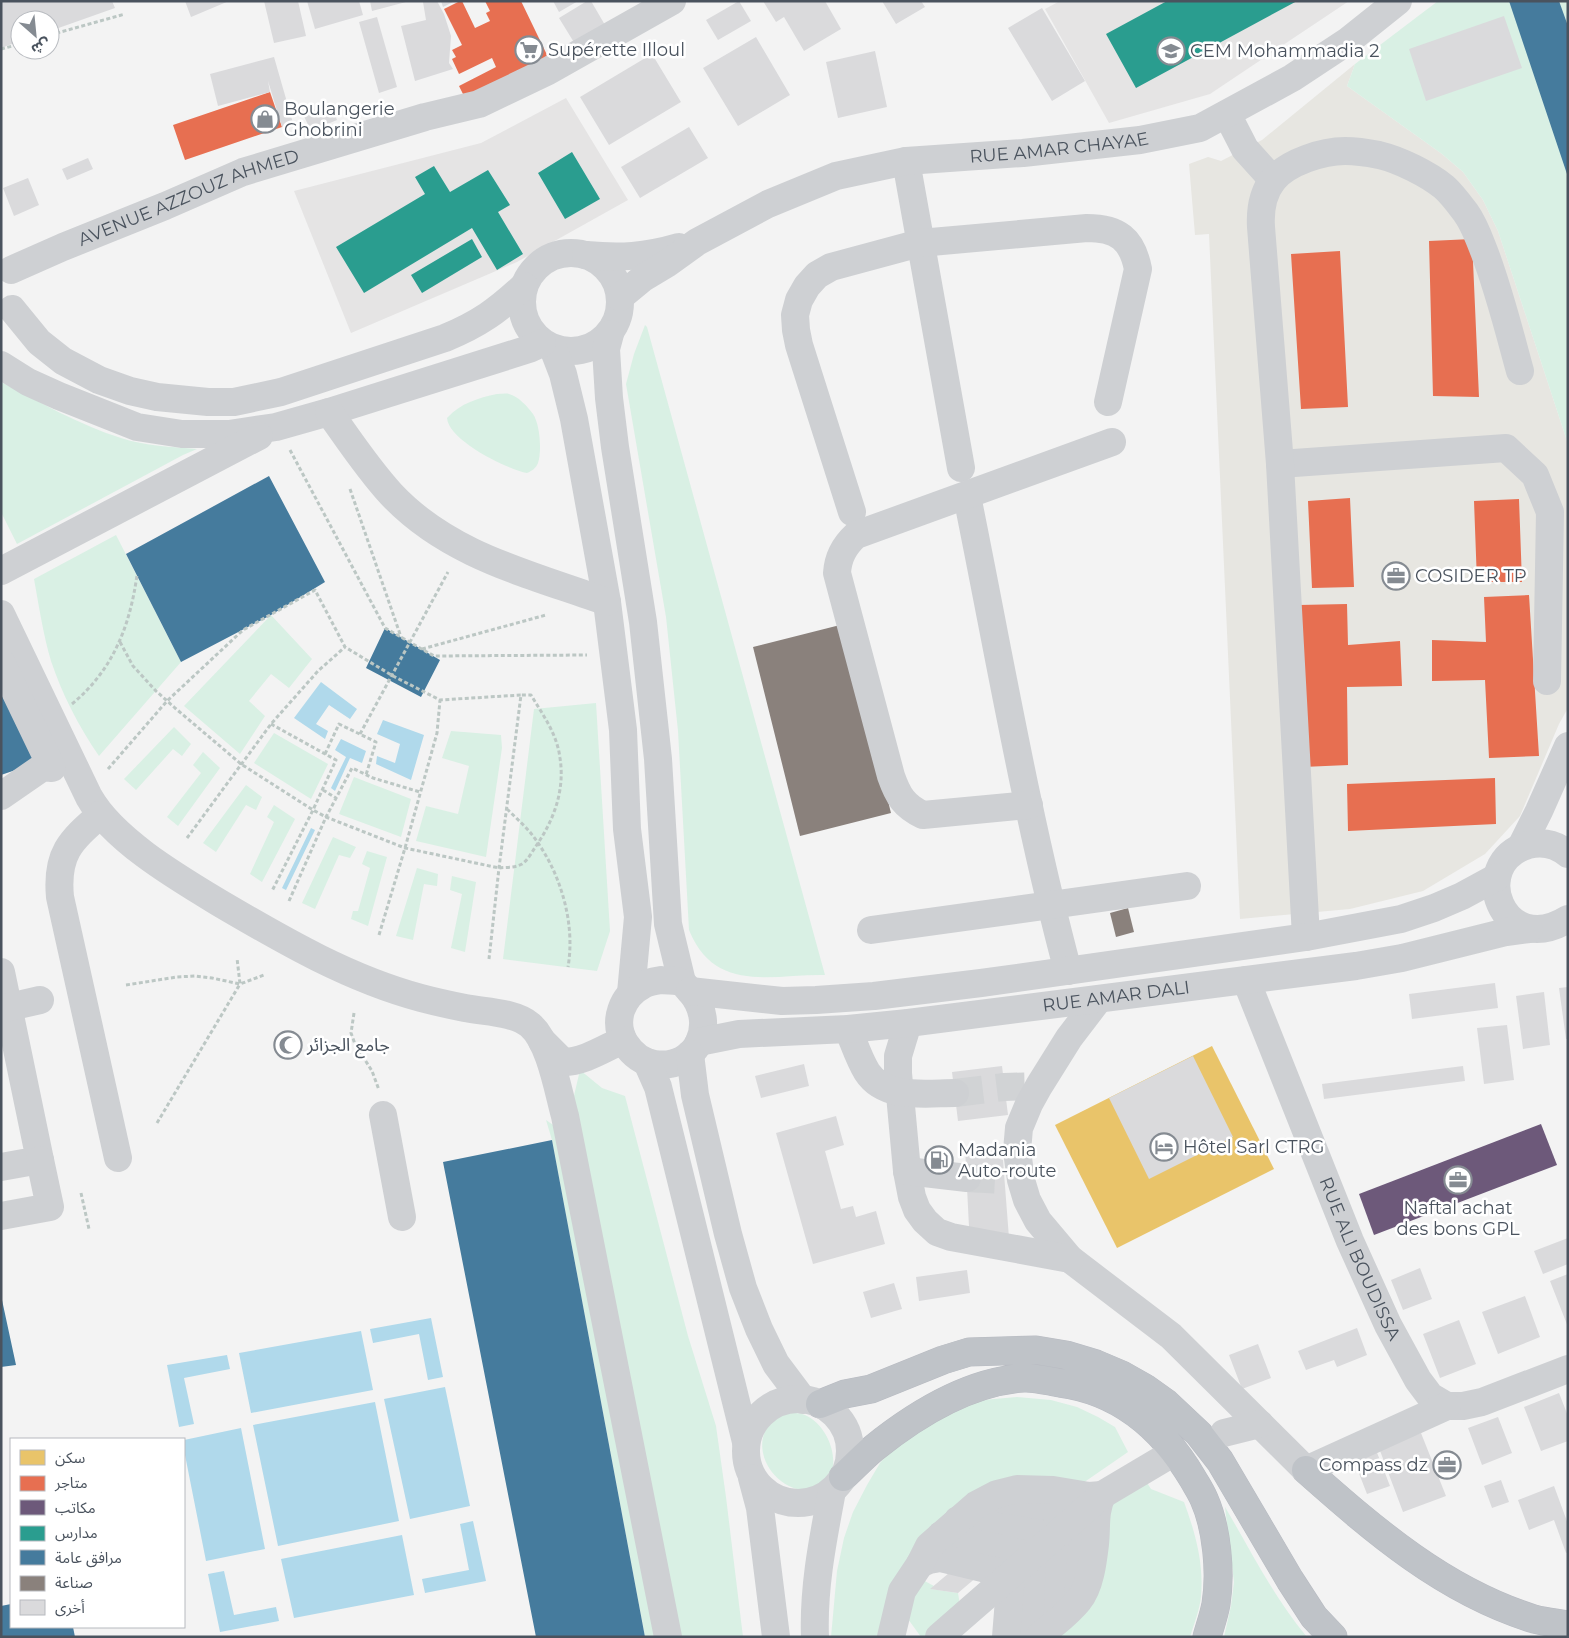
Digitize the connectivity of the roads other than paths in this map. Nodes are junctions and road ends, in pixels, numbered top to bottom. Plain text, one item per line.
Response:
1 (672, 1) edge
2 (1398, 1) edge
3 (1227, 114) junction
4 (906, 161) junction
5 (1273, 180) junction
6 (697, 242) junction
7 (920, 243) junction
8 (576, 254) junction
9 (6, 263) edge
10 (524, 286) junction
11 (620, 297) junction
12 (7, 316) edge
13 (610, 334) junction
14 (547, 346) junction
15 (2, 366) edge
16 (1520, 371) dead end
17 (1108, 402) dead end
18 (329, 412) junction
19 (283, 439) junction
20 (1112, 442) dead end
21 (1280, 464) junction
22 (961, 468) dead end
23 (967, 496) junction
24 (852, 512) dead end
25 (1, 571) edge
26 (607, 602) junction
27 (1, 614) edge
28 (1, 662) edge
29 (1547, 681) dead end
30 (1568, 746) edge
31 (1, 796) edge
32 (1029, 805) junction
33 (100, 815) junction
34 (1521, 847) junction
35 (1568, 854) edge
36 (1497, 877) junction
37 (1187, 886) dead end
38 (1050, 905) junction
39 (1555, 925) edge
40 (871, 930) dead end
41 (1306, 937) junction
42 (1068, 971) junction
43 (1, 972) edge
44 (1246, 980) junction
45 (686, 986) junction
46 (631, 992) junction
47 (40, 1000) dead end
48 (1098, 1000) junction
49 (5, 1008) edge
50 (908, 1023) junction
51 (848, 1029) junction
52 (541, 1040) junction
53 (623, 1040) junction
54 (695, 1048) junction
55 (647, 1062) junction
56 (899, 1093) junction
57 (955, 1093) tunnel mouth
58 (383, 1115) road end
59 (118, 1158) dead end
60 (40, 1160) junction
61 (1, 1167) edge
62 (908, 1171) junction
63 (967, 1178) tunnel mouth
64 (1, 1216) edge
65 (402, 1217) dead end
66 (1070, 1259) junction
67 (1568, 1369) edge
68 (811, 1402) junction
69 (1448, 1406) junction
70 (1260, 1424) junction
71 (1224, 1433) dead end
72 (746, 1442) junction
73 (1166, 1457) dead end
74 (1306, 1470) junction
75 (752, 1478) junction
76 (837, 1484) junction
77 (1102, 1495) junction
78 (982, 1502) junction
79 (1077, 1516) junction
80 (949, 1528) junction
81 (1055, 1536) junction
82 (1032, 1556) junction
83 (920, 1564) junction
84 (1011, 1575) junction
85 (898, 1607) junction
86 (966, 1625) edge
87 (1568, 1625) edge
88 (1047, 1627) edge
89 (668, 1637) edge
90 (776, 1637) edge
91 (815, 1637) edge
92 (891, 1637) edge
93 (911, 1637) edge
94 (939, 1637) edge
95 (1006, 1637) edge
96 (1207, 1637) edge
97 (1334, 1637) edge

1 - 9 street, AVENUE AZZOUZ AHMED
2 - 3 street, RUE AMAR CHAYAE
3 - 4 street, RUE AMAR CHAYAE
3 - 5 street
4 - 6 street, RUE AMAR CHAYAE
4 - 7 street
5 - 16 street
5 - 21 street
6 - 8 street, RUE AMAR CHAYAE
6 - 11 street, RUE AMAR CHAYAE
7 - 17 street
7 - 22 street
7 - 24 street
8 - 10 street
8 - 11 street
9 - 12 street
10 - 12 street
10 - 14 street
11 - 13 street
13 - 14 street
13 - 45 street
14 - 18 street
14 - 26 street
15 - 19 street
18 - 19 street
18 - 26 street
19 - 25 street
20 - 23 street
21 - 29 street
21 - 41 street
23 - 32 street
23 - 32 street
26 - 46 street
27 - 33 street
28 - 31 street
30 - 34 street
32 - 38 street
33 - 52 street
33 - 59 street
34 - 35 street
34 - 36 street
36 - 39 street
36 - 41 street, RUE AMAR DALI
37 - 38 street
38 - 40 street
38 - 42 street
39 - 44 street, RUE AMAR DALI
41 - 42 street, RUE AMAR DALI
42 - 45 street, RUE AMAR DALI
43 - 49 street
44 - 48 street, RUE AMAR DALI
44 - 69 street, RUE ALI BOUDISSA
45 - 46 street
45 - 54 street
46 - 53 street
47 - 49 street
48 - 50 street, RUE AMAR DALI
48 - 66 street
49 - 60 street
50 - 51 street, RUE AMAR DALI
50 - 56 street
51 - 54 street, RUE AMAR DALI
51 - 56 street
52 - 53 street
52 - 89 street
53 - 55 street
54 - 55 street
54 - 68 street
55 - 72 street
56 - 57 street
56 - 62 street
58 - 65 street
60 - 61 street
60 - 64 street
62 - 63 street
62 - 66 street
66 - 70 street
67 - 69 street
68 - 72 street
68 - 76 street
68 - 97 highway
69 - 74 street
70 - 71 street
70 - 74 street
72 - 75 street
73 - 77 street
74 - 87 highway
75 - 76 street
75 - 90 street
76 - 91 street
76 - 96 highway
77 - 78 street
77 - 79 street
77 - 88 street
78 - 79 street
78 - 80 street
79 - 81 street
79 - 88 street
80 - 81 street
80 - 82 street
80 - 83 street
81 - 82 street
81 - 88 street
82 - 84 street
82 - 88 street
83 - 84 street
83 - 85 street
84 - 86 street
84 - 95 street
85 - 92 street
85 - 93 street
86 - 94 street

